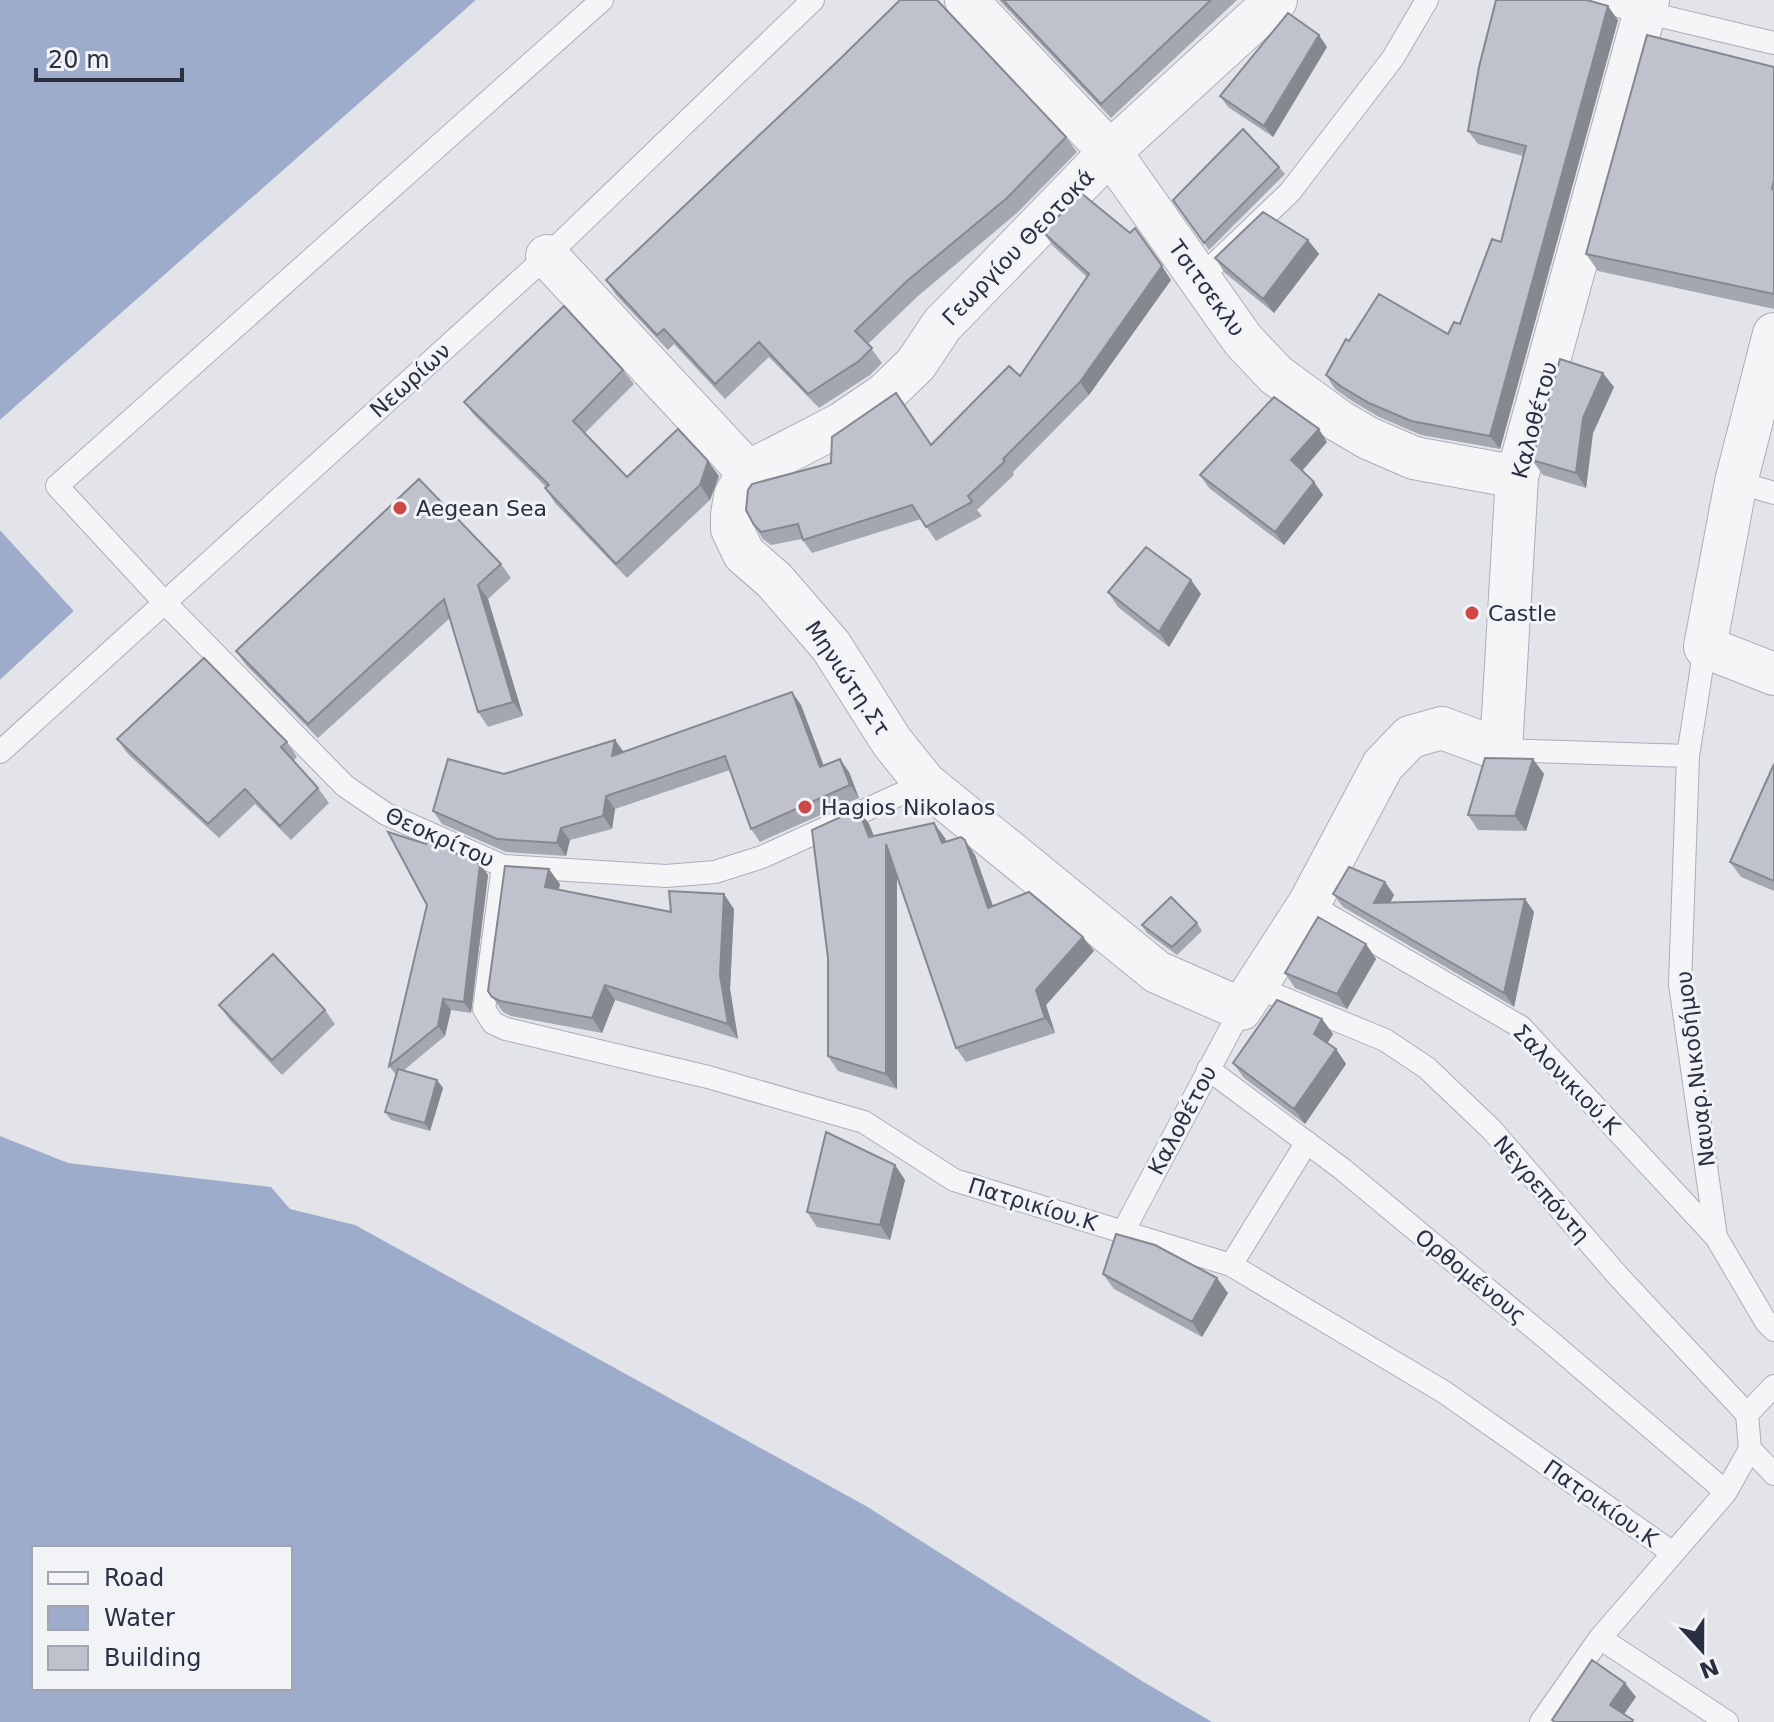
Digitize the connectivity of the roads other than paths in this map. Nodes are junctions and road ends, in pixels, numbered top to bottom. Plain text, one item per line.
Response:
1 (602, 0) edge
2 (813, 0) edge
3 (966, 0) edge
4 (1276, 0) edge
5 (1427, 0) edge
6 (1594, 0) edge
7 (1647, 7) edge
8 (1774, 43) edge
9 (1110, 152) junction
10 (547, 256) junction
11 (1200, 278) junction
12 (1774, 334) edge
13 (748, 472) junction
14 (1517, 477) junction
15 (1755, 488) edge
16 (165, 603) junction
17 (1705, 647) junction
18 (1774, 674) edge
19 (1501, 750) junction
20 (0, 752) edge
21 (1688, 756) junction
22 (925, 783) junction
23 (503, 866) junction
24 (1309, 904) junction
25 (1248, 998) junction
26 (1208, 1069) junction
27 (1307, 1142) junction
28 (1123, 1232) junction
29 (1716, 1237) junction
30 (1231, 1265) junction
31 (1774, 1330) edge
32 (1774, 1386) edge
33 (1747, 1414) junction
34 (1762, 1461) edge
35 (1726, 1492) junction
36 (1673, 1553) junction
37 (1600, 1638) junction
38 (1541, 1722) edge
39 (1727, 1722) edge

1 - 16 lane, Θεοκρίτου
2 - 10 lane, Νεωρίων
3 - 9 street, Τσιτσεκλυ
4 - 9 street, Γεωργίου Θεοτοκά
5 - 11 lane
6 - 7 lane
7 - 8 lane
7 - 14 street, Καλοθέτου
9 - 11 street, Τσιτσεκλυ
9 - 13 street, Γεωργίου Θεοτοκά
10 - 13 street
10 - 16 lane, Νεωρίων
11 - 14 street, Τσιτσεκλυ
12 - 15 street
13 - 22 street, Μηνιώτη.Στ
14 - 19 street, Καλοθέτου
15 - 17 street
16 - 20 lane, Νεωρίων
16 - 23 lane, Θεοκρίτου
17 - 18 street
17 - 21 lane, Ναυαρ.Νικοδήμου
19 - 21 lane
19 - 24 street, Καλοθέτου
21 - 29 lane, Ναυαρ.Νικοδήμου
22 - 23 lane, Θεοκρίτου
22 - 25 street, Μηνιώτη.Στ
23 - 28 lane, Πατρικίου.Κ
24 - 25 street, Καλοθέτου
24 - 29 lane, Σαλονικιού.Κ
25 - 26 lane, Καλοθέτου
25 - 33 lane, Νεγρεπόντη
26 - 27 lane, Ορθομένους
26 - 28 lane, Καλοθέτου
27 - 30 lane
27 - 35 lane, Ορθομένους
28 - 30 lane, Πατρικίου.Κ
29 - 31 lane
30 - 36 lane, Πατρικίου.Κ
32 - 33 lane
33 - 34 lane
34 - 35 lane
35 - 36 lane
36 - 37 lane
37 - 38 lane
37 - 39 lane

